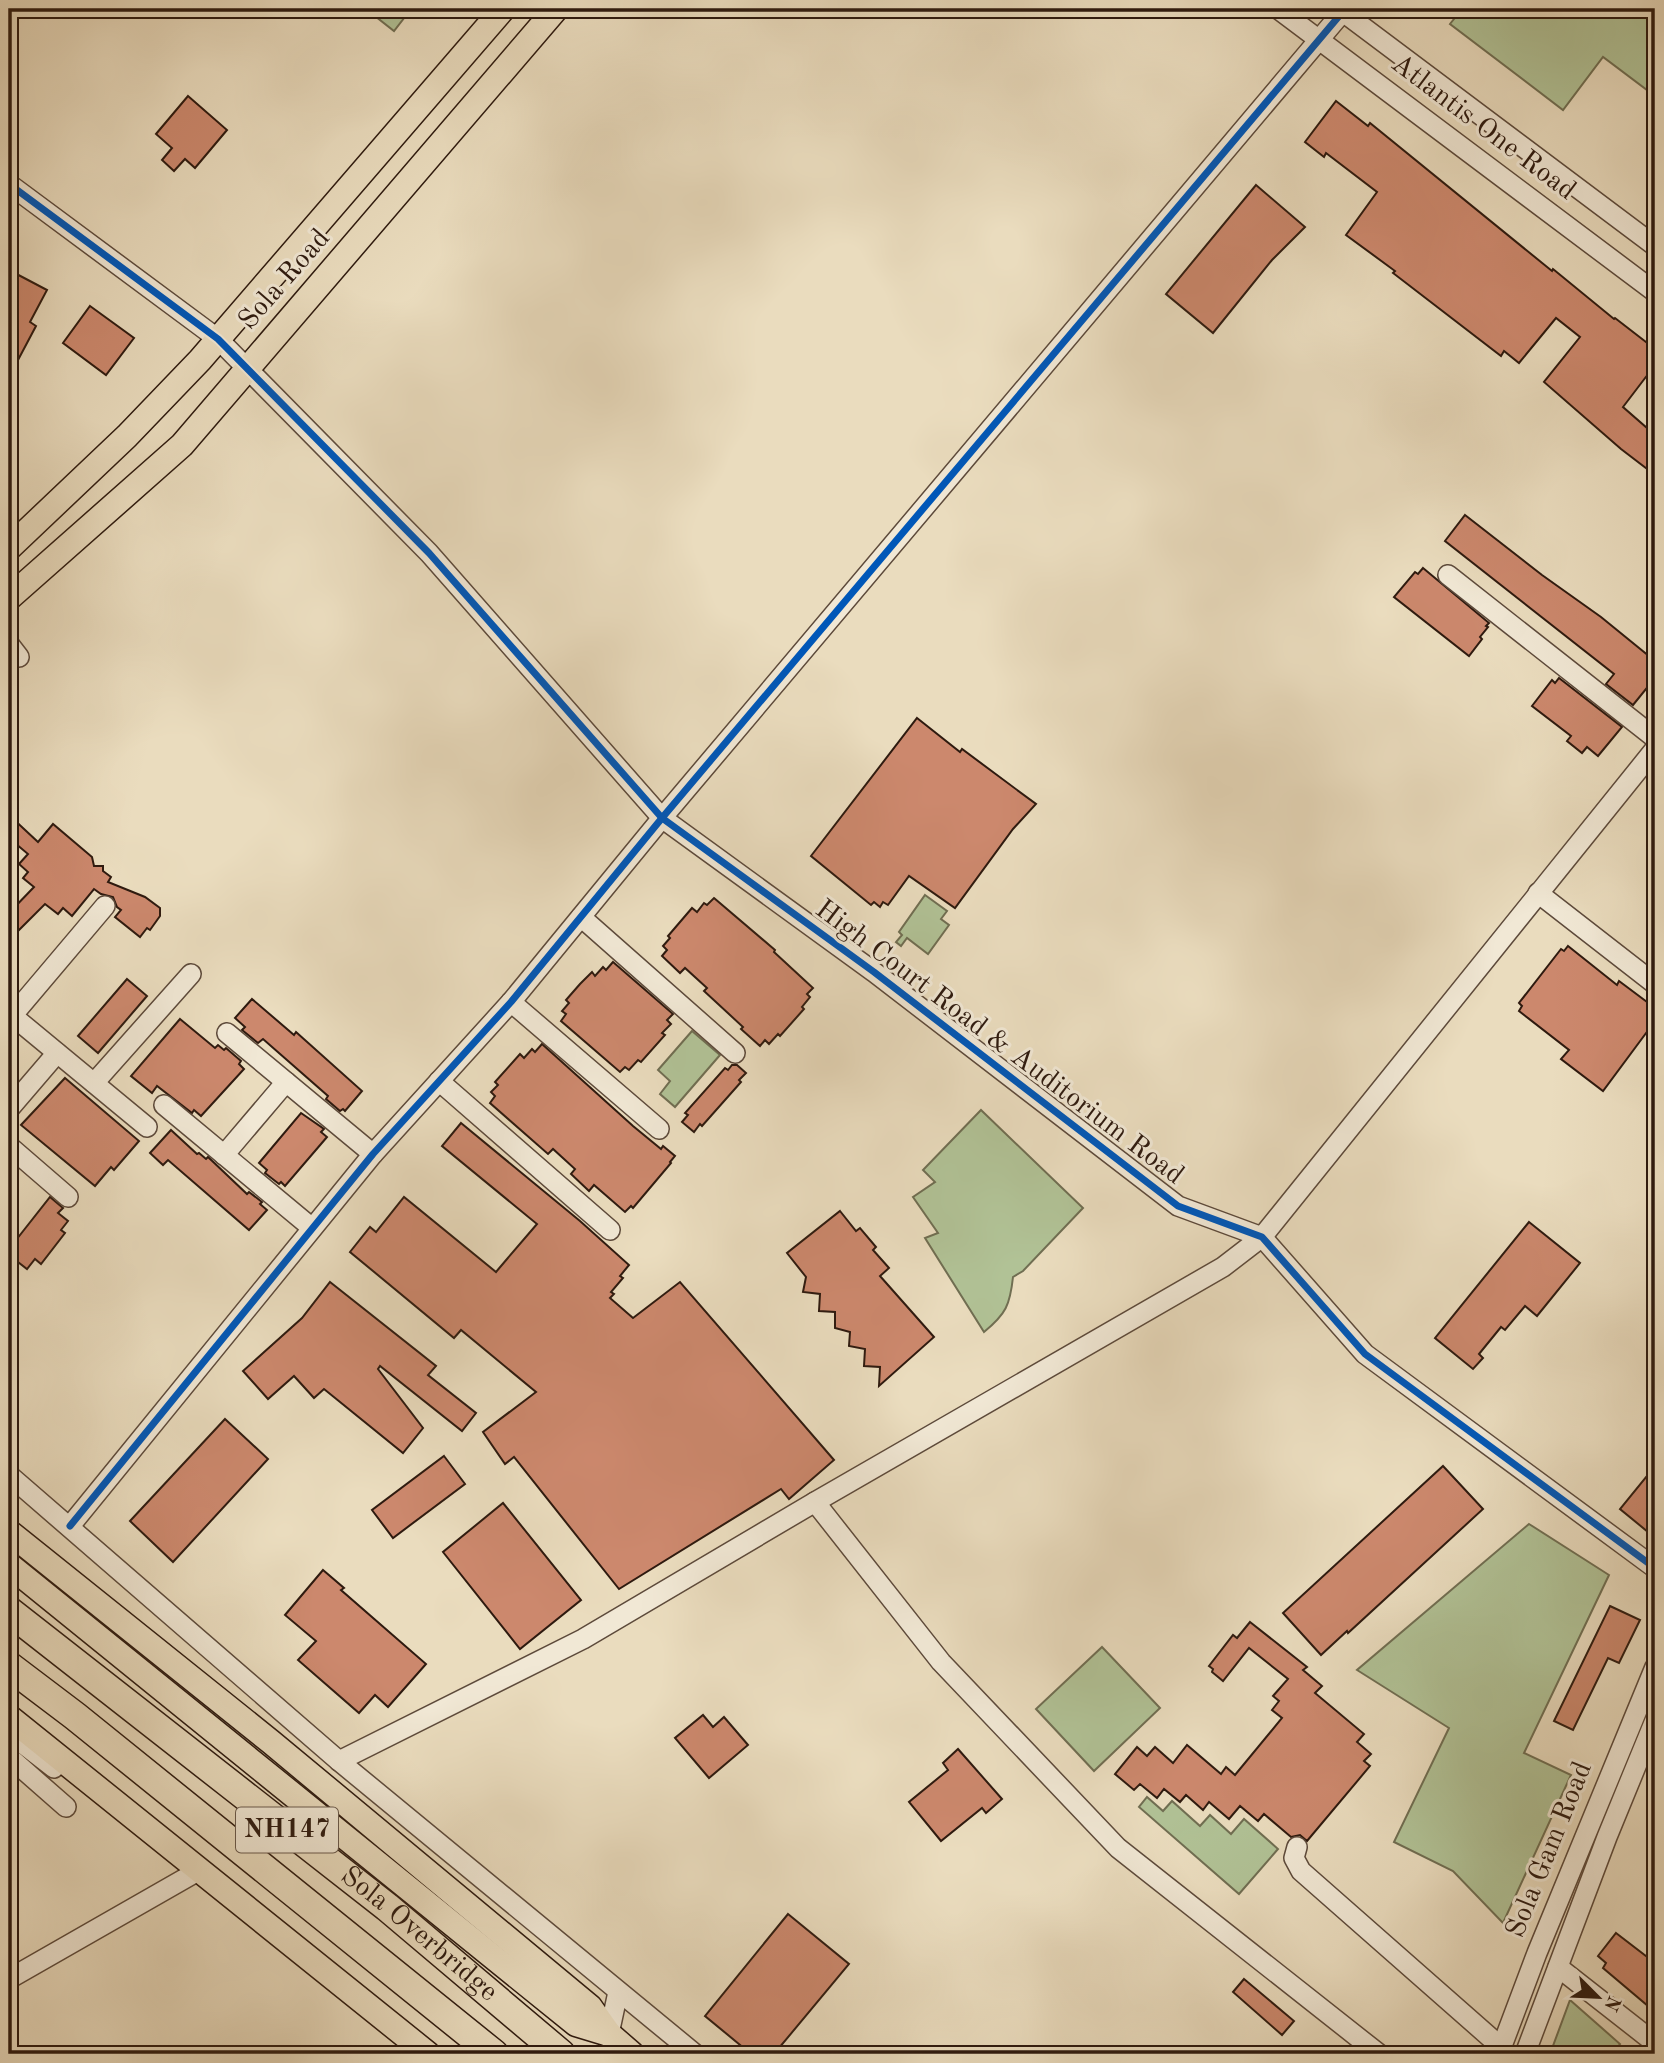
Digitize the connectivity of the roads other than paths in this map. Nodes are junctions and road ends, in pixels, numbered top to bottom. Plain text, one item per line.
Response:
1 (503, 9) edge
2 (556, 9) edge
3 (1279, 9) edge
4 (1342, 10) edge
5 (1319, 40) junction
6 (9, 184) edge
7 (1655, 246) edge
8 (1655, 292) edge
9 (218, 339) junction
10 (247, 371) junction
11 (61, 499) junction
12 (9, 529) edge
13 (9, 548) edge
14 (1448, 575) dead end
15 (9, 598) edge
16 (1655, 738) edge
17 (1655, 749) edge
18 (662, 818) junction
19 (1538, 893) junction
20 (105, 906) dead end
21 (581, 917) junction
22 (191, 974) dead end
23 (1655, 984) edge
24 (511, 1002) junction
25 (10, 1015) edge
26 (227, 1033) dead end
27 (57, 1053) junction
28 (735, 1053) dead end
29 (286, 1082) junction
30 (439, 1082) junction
31 (94, 1083) junction
32 (164, 1105) dead end
33 (9, 1109) edge
34 (147, 1127) dead end
35 (659, 1129) dead end
36 (9, 1146) edge
37 (373, 1154) junction
38 (224, 1155) junction
39 (68, 1197) dead end
40 (312, 1228) junction
41 (610, 1230) dead end
42 (1262, 1237) junction
43 (9, 1475) edge
44 (815, 1502) junction
45 (70, 1526) junction
46 (9, 1532) edge
47 (9, 1565) edge
48 (1655, 1568) edge
49 (9, 1611) edge
50 (9, 1666) edge
51 (1655, 1667) edge
52 (1655, 1720) edge
53 (9, 1723) edge
54 (9, 1757) edge
55 (339, 1761) junction
56 (66, 1807) dead end
57 (1297, 1847) dead end
58 (198, 1871) junction
59 (1558, 1966) junction
60 (9, 1979) edge
61 (618, 1992) junction
62 (609, 2034) junction
63 (1655, 2043) edge
64 (1500, 2051) edge
65 (428, 2054) edge
66 (494, 2054) edge
67 (561, 2054) edge
68 (632, 2054) edge
69 (695, 2054) edge
70 (1379, 2054) edge
71 (1525, 2054) edge

1 - 9 main road, Sola Road
2 - 10 main road, Sola Road
3 - 5 street, Atlantis One Road
4 - 5 street
4 - 7 street, Atlantis One Road
5 - 8 street, Atlantis One Road
5 - 18 street
6 - 9 street, High Court Road & Auditorium Road
9 - 10 street, High Court Road & Auditorium Road
9 - 11 main road, Sola Road
10 - 15 main road, Sola Road
10 - 18 street, High Court Road & Auditorium Road
11 - 12 main road
11 - 13 main road, Sola Road
14 - 16 street
17 - 19 street
18 - 21 street
18 - 42 street, High Court Road & Auditorium Road
19 - 23 street
19 - 42 street
20 - 25 street
21 - 24 street
21 - 28 street
22 - 31 street
24 - 30 street
24 - 35 street
25 - 27 street
26 - 29 street
27 - 31 street
27 - 33 street
29 - 37 street
29 - 38 street
30 - 37 street
30 - 41 street
31 - 34 street
32 - 38 street
36 - 39 street
37 - 40 street
38 - 40 street
40 - 45 street
42 - 44 street
42 - 48 street, High Court Road & Auditorium Road
43 - 45 street
44 - 55 street
44 - 70 street
45 - 55 street
46 - 62 main road
47 - 62 main road
49 - 67 highway, Sola Overbridge / NH147
50 - 66 highway, Sola Overbridge / NH147
51 - 64 street, Sola Gam Road
52 - 59 street, Sola Gam Road
53 - 58 main road
54 - 56 street
55 - 61 street
57 - 64 street
58 - 60 street
58 - 65 main road
59 - 63 street
59 - 71 street, Sola Gam Road
61 - 62 street
61 - 69 street
62 - 68 main road

